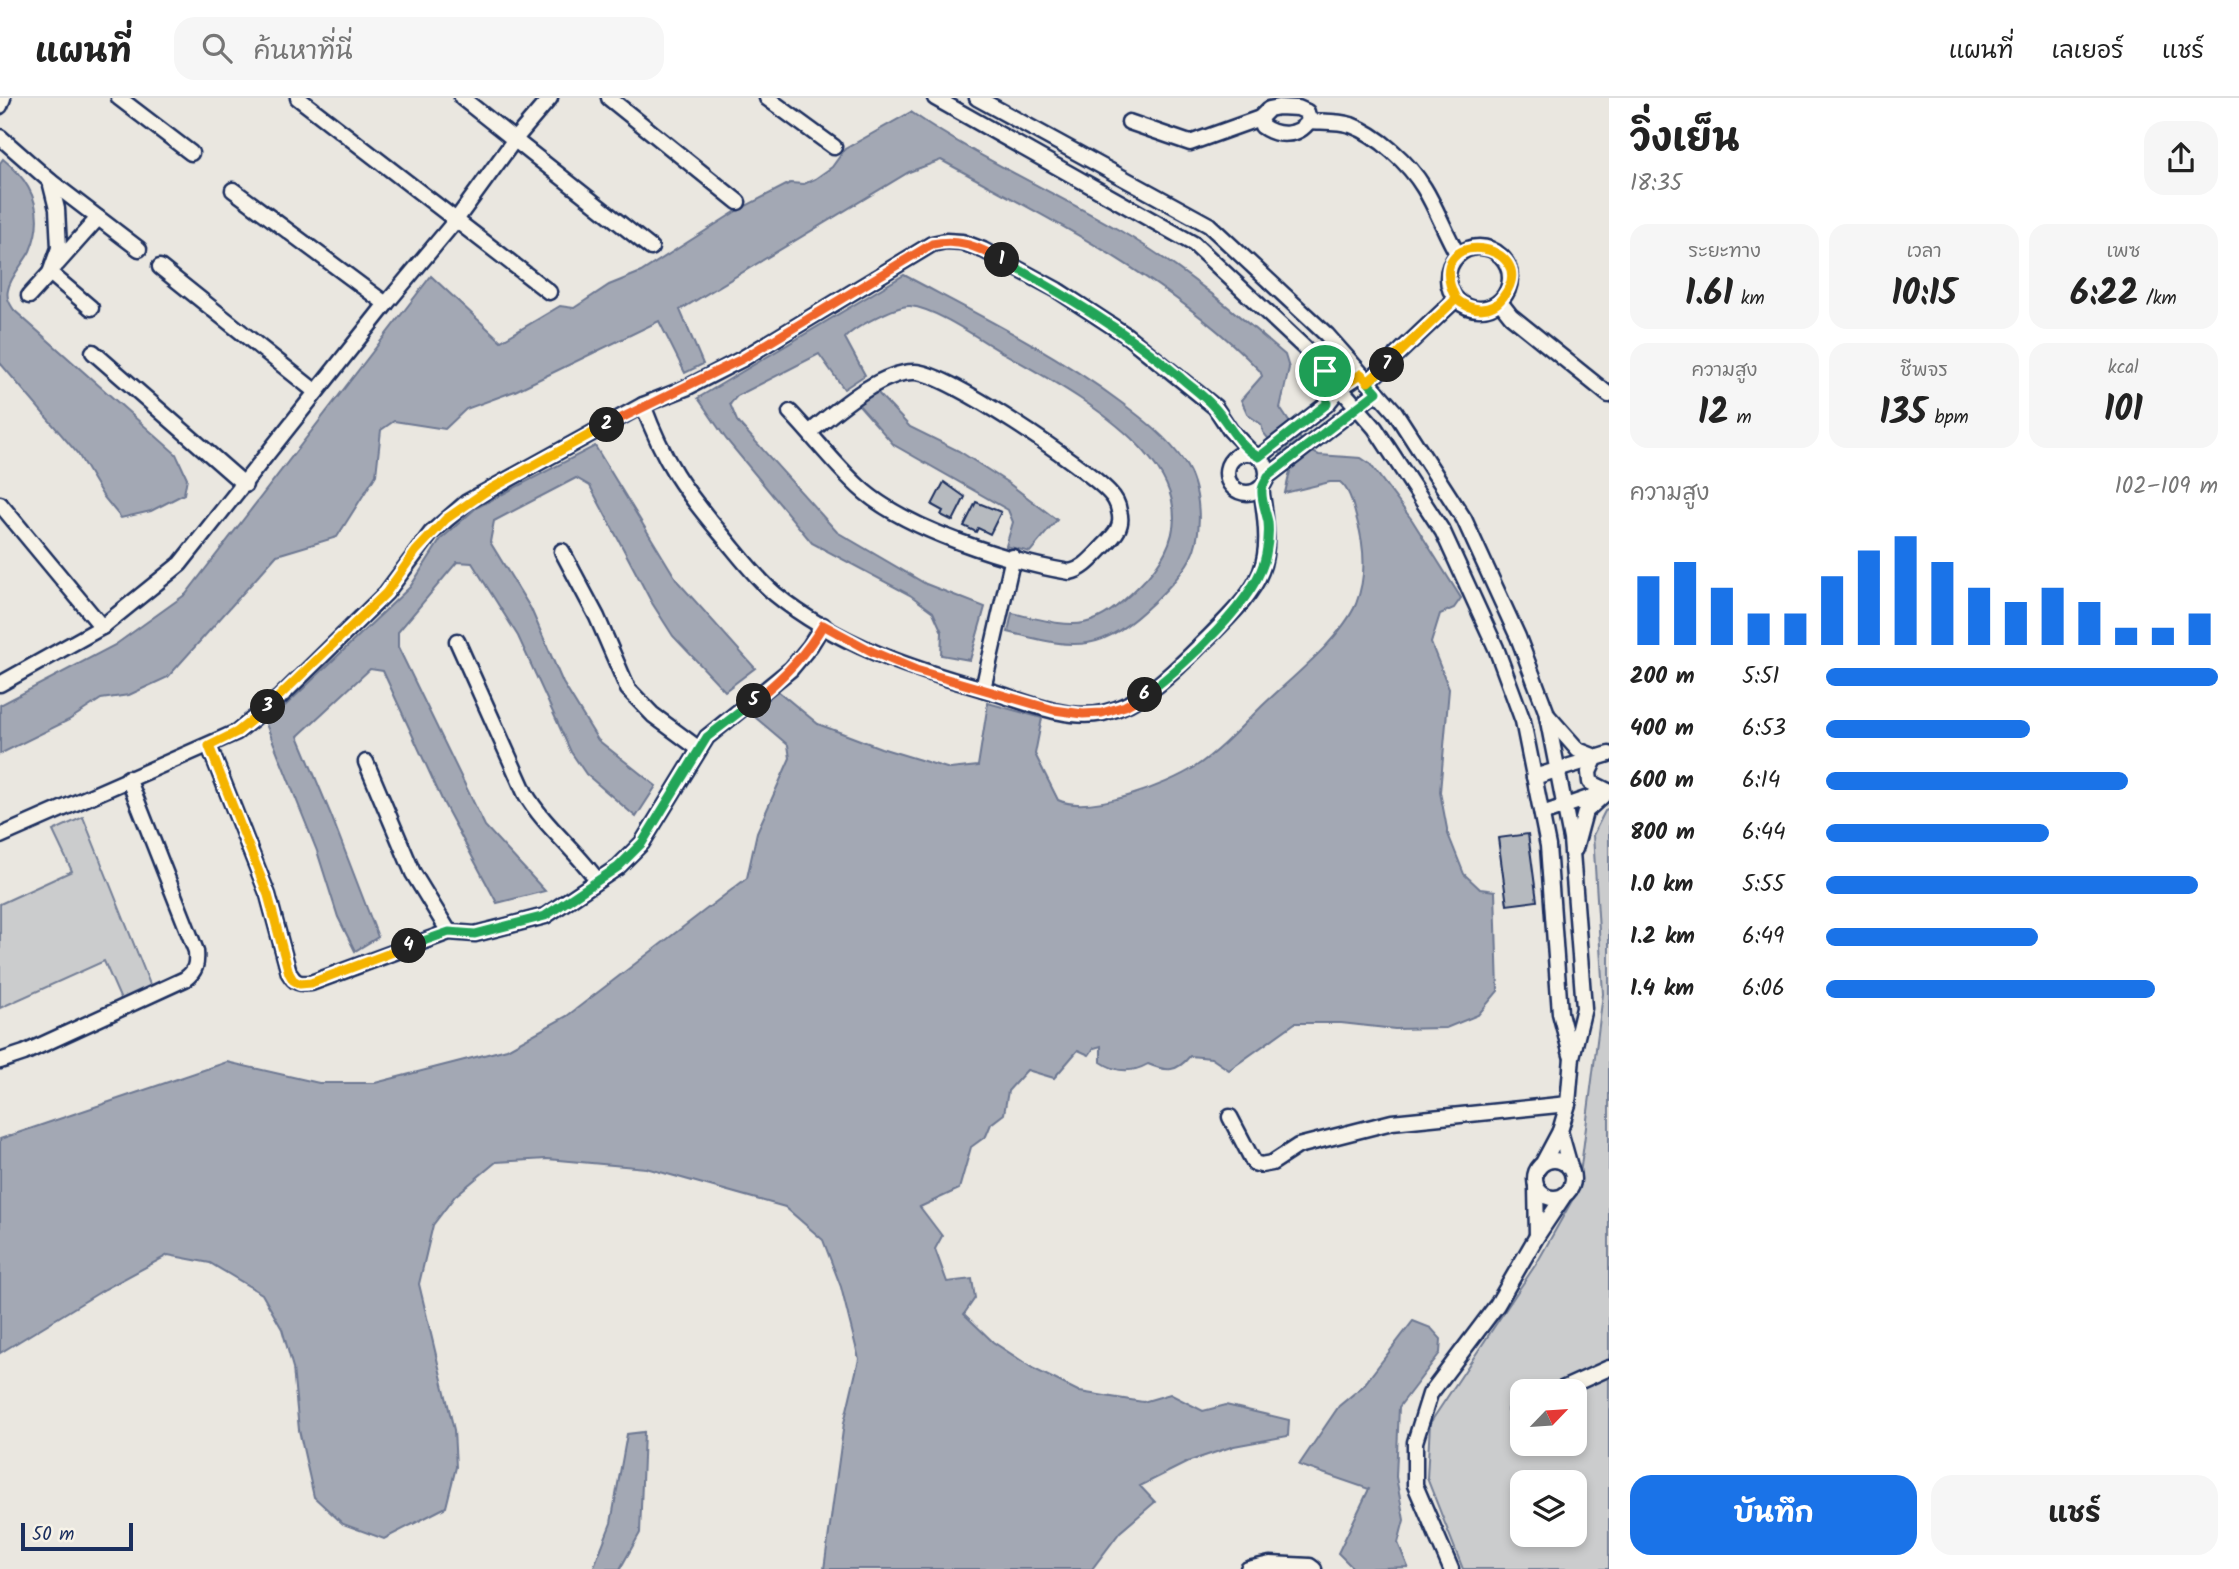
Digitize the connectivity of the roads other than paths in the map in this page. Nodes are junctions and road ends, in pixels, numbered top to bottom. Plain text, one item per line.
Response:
1 (3, 98) edge
2 (120, 98) edge
3 (298, 98) edge
4 (462, 98) edge
5 (550, 98) edge
6 (609, 98) edge
7 (767, 98) edge
8 (935, 98) edge
9 (978, 98) edge
10 (0, 106) edge
11 (1260, 118) junction
12 (1309, 121) junction
13 (1129, 122) dead end
14 (0, 137) edge
15 (514, 139) junction
16 (834, 147) dead end
17 (191, 153) dead end
18 (50, 181) junction
19 (233, 190) dead end
20 (738, 202) dead end
21 (98, 218) junction
22 (456, 220) junction
23 (651, 248) dead end
24 (139, 249) dead end
25 (1458, 255) junction
26 (160, 267) dead end
27 (50, 273) junction
28 (549, 292) dead end
29 (29, 296) dead end
30 (1456, 299) junction
31 (1500, 302) junction
32 (386, 304) junction
33 (91, 309) dead end
34 (93, 352) dead end
35 (1325, 371) junction
36 (1369, 383) junction
37 (1340, 388) junction
38 (316, 392) junction
39 (1609, 395) edge
40 (1327, 404) junction
41 (643, 405) junction
42 (1357, 408) junction
43 (790, 412) dead end
44 (1369, 421) junction
45 (1338, 424) junction
46 (1230, 430) junction
47 (810, 432) junction
48 (1256, 455) junction
49 (1229, 464) junction
50 (1264, 482) junction
51 (245, 485) junction
52 (1241, 493) junction
53 (0, 503) edge
54 (1265, 508) junction
55 (562, 551) dead end
56 (1013, 557) junction
57 (823, 625) junction
58 (102, 627) junction
59 (457, 641) dead end
60 (3, 678) edge
61 (983, 689) junction
62 (1547, 714) junction
63 (209, 746) junction
64 (699, 749) junction
65 (1603, 756) edge
66 (366, 762) dead end
67 (1558, 769) junction
68 (1534, 777) junction
69 (128, 778) junction
70 (1608, 791) edge
71 (1565, 807) junction
72 (1542, 814) junction
73 (0, 836) edge
74 (1573, 857) junction
75 (597, 880) junction
76 (449, 932) junction
77 (1572, 1057) junction
78 (0, 1061) edge
79 (1568, 1104) junction
80 (1230, 1117) dead end
81 (1560, 1131) junction
82 (1543, 1163) junction
83 (1572, 1172) junction
84 (1535, 1186) junction
85 (1563, 1196) junction
86 (1537, 1236) junction
87 (1609, 1368) edge
88 (1585, 1379) edge
89 (1248, 1569) edge
90 (1314, 1569) edge
91 (1451, 1569) edge

1 - 10 street
2 - 17 street
3 - 22 street
4 - 15 street
5 - 15 street
6 - 20 street
7 - 16 street
8 - 35 street
9 - 36 street
11 - 12 street
11 - 12 street
11 - 13 street
12 - 25 street
14 - 18 street
15 - 22 street
15 - 23 street
18 - 21 street
18 - 27 street
19 - 32 street
21 - 24 street
21 - 27 street
22 - 28 street
22 - 32 street
25 - 30 street
25 - 31 street
26 - 38 street
27 - 29 street
27 - 33 street
30 - 31 street
30 - 36 street
31 - 39 street
32 - 38 street
34 - 51 street
35 - 37 street
35 - 40 street
36 - 37 street
36 - 42 street
36 - 62 street
37 - 40 street
37 - 42 street
38 - 51 street
40 - 48 street
41 - 46 street
41 - 57 street
41 - 63 street
42 - 44 street
42 - 45 street
43 - 47 street
44 - 45 street
44 - 68 street
45 - 50 street
46 - 48 street
46 - 49 street
47 - 56 street
47 - 56 street
48 - 49 street
48 - 50 street
49 - 52 street
50 - 52 street
50 - 54 street
51 - 58 street
52 - 54 street
53 - 58 street
54 - 61 street
55 - 64 street
56 - 61 street
57 - 61 street
57 - 64 street
58 - 60 street
59 - 75 street
62 - 65 street
62 - 67 street
63 - 69 street
63 - 76 street
64 - 75 street
65 - 67 street
65 - 70 street
66 - 76 street
67 - 68 street
67 - 71 street
68 - 72 street
69 - 73 street
69 - 78 street
70 - 71 street
70 - 74 street
71 - 72 street
71 - 74 street
72 - 77 street
74 - 77 street
75 - 76 street
77 - 79 street
79 - 80 street
79 - 81 street
81 - 82 street
81 - 83 street
82 - 83 street
82 - 84 street
83 - 85 street
84 - 85 street
84 - 86 street
85 - 86 street
86 - 91 street
87 - 88 street
89 - 90 street

